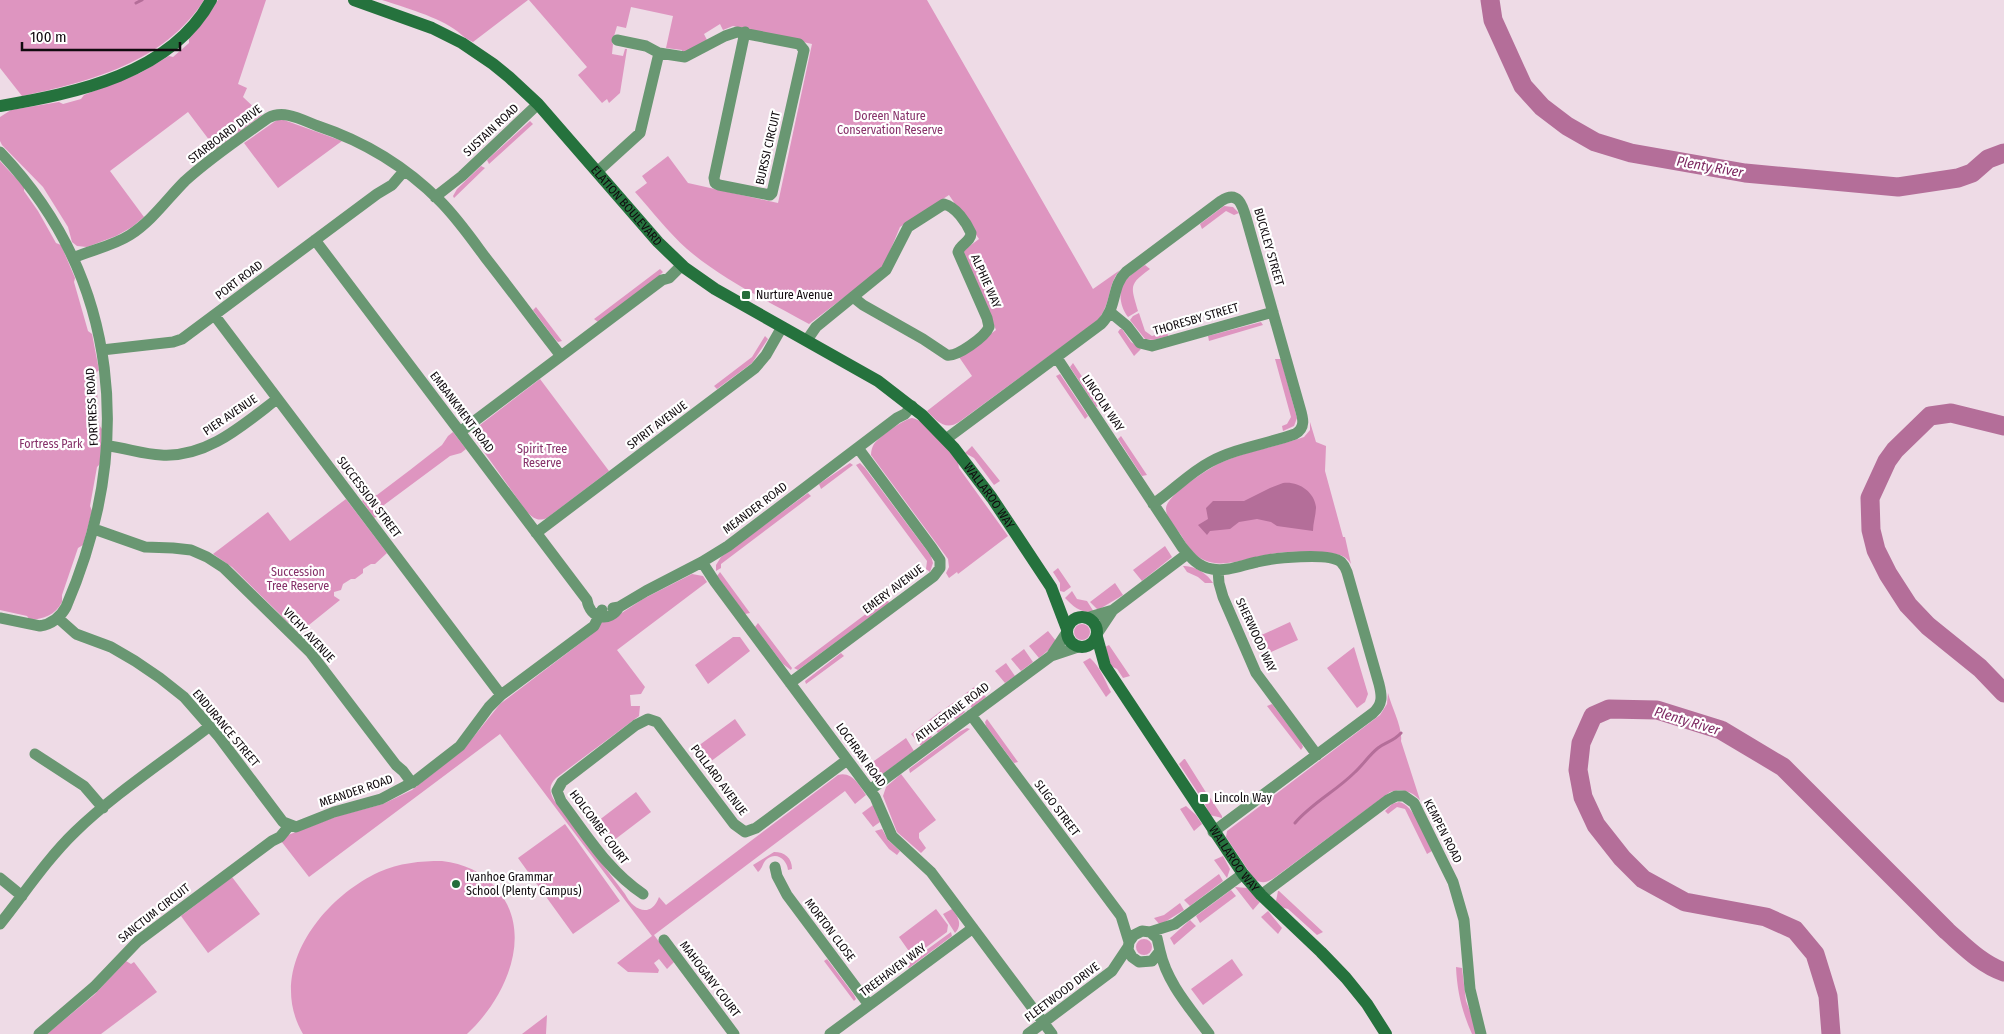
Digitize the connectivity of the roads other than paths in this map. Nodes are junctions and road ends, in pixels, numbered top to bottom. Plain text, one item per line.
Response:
1 (211, 0) edge
2 (354, 0) edge
3 (745, 32) junction
4 (617, 40) dead end
5 (659, 53) junction
6 (538, 104) junction
7 (0, 106) edge
8 (0, 152) edge
9 (401, 169) junction
10 (597, 172) junction
11 (438, 199) junction
12 (315, 240) junction
13 (73, 258) junction
14 (679, 263) junction
15 (853, 297) junction
16 (1110, 312) junction
17 (1273, 312) junction
18 (215, 316) junction
19 (782, 326) junction
20 (807, 340) junction
21 (102, 350) junction
22 (561, 356) junction
23 (1057, 358) junction
24 (277, 399) junction
25 (910, 405) junction
26 (460, 432) junction
27 (946, 439) junction
28 (108, 446) junction
29 (858, 448) junction
30 (1154, 504) junction
31 (94, 529) junction
32 (536, 533) junction
33 (1187, 554) junction
34 (702, 562) junction
35 (1218, 570) junction
36 (1056, 595) junction
37 (1113, 610) junction
38 (598, 612) junction
39 (0, 618) edge
40 (58, 618) junction
41 (1086, 618) junction
42 (1067, 631) junction
43 (1097, 635) junction
44 (1079, 647) junction
45 (1051, 656) junction
46 (1105, 666) junction
47 (790, 683) junction
48 (501, 695) junction
49 (971, 715) junction
50 (648, 719) joint
51 (210, 726) junction
52 (35, 754) dead end
53 (1317, 755) junction
54 (847, 760) junction
55 (410, 784) junction
56 (870, 790) junction
57 (103, 808) junction
58 (286, 824) junction
59 (1213, 832) junction
60 (775, 867) dead end
61 (1243, 874) junction
62 (0, 878) edge
63 (644, 894) dead end
64 (1260, 895) junction
65 (22, 896) junction
66 (1121, 916) junction
67 (0, 924) edge
68 (1175, 924) junction
69 (973, 928) junction
70 (1148, 932) junction
71 (664, 940) dead end
72 (1129, 945) junction
73 (1160, 948) junction
74 (1142, 963) junction
75 (1112, 971) junction
76 (1170, 982) junction
77 (868, 1005) junction
78 (1043, 1022) junction
79 (1481, 1029) edge
80 (39, 1034) edge
81 (734, 1034) edge
82 (830, 1034) edge
83 (1028, 1034) edge
84 (1052, 1034) edge
85 (1209, 1034) edge
86 (1386, 1034) edge
87 (1488, 1034) edge

1 - 7 street
2 - 6 street, ELATION BOULEVARD
3 - 3 street, BURSSI CIRCUIT
3 - 5 street, BURSSI CIRCUIT
4 - 5 street, BURSSI CIRCUIT
5 - 10 street
6 - 10 street, ELATION BOULEVARD
6 - 11 street, SUSTAIN ROAD
8 - 13 street, FORTRESS ROAD
9 - 11 street, STARBOARD DRIVE
9 - 12 street, PORT ROAD
9 - 13 street, STARBOARD DRIVE
10 - 14 street, ELATION BOULEVARD
11 - 22 street, STARBOARD DRIVE
12 - 18 street, PORT ROAD
12 - 26 street, EMBANKMENT ROAD
13 - 21 street, FORTRESS ROAD
14 - 19 street, ELATION BOULEVARD
14 - 22 street
15 - 15 street, ALPHIE WAY
15 - 20 street, ALPHIE WAY
16 - 17 street, THORESBY STREET
16 - 17 street, BUCKLEY STREET
16 - 23 street, BUCKLEY STREET
17 - 30 street, BUCKLEY STREET
18 - 21 street, PORT ROAD
18 - 24 street, SUCCESSION STREET
19 - 20 street, ELATION BOULEVARD
19 - 32 street, SPIRIT AVENUE
20 - 25 street, ELATION BOULEVARD
21 - 28 street, FORTRESS ROAD
22 - 26 street
23 - 27 street, BUCKLEY STREET
23 - 30 street, LINCOLN WAY
24 - 28 street, PIER AVENUE
24 - 48 street, SUCCESSION STREET
25 - 27 street, WALLAROO WAY
25 - 29 street, MEANDER ROAD
26 - 32 street, EMBANKMENT ROAD
27 - 36 street, WALLAROO WAY
28 - 31 street, FORTRESS ROAD
29 - 34 street, MEANDER ROAD
29 - 47 street, EMERY AVENUE
30 - 33 street, LINCOLN WAY
31 - 40 street, FORTRESS ROAD
31 - 55 street, VICHY AVENUE
32 - 38 street, EMBANKMENT ROAD
33 - 35 street, LINCOLN WAY
33 - 37 street
34 - 38 street, MEANDER ROAD
34 - 47 street, LOCHRAN ROAD
35 - 53 street, SHERWOOD WAY
35 - 53 street
36 - 41 street, WALLAROO WAY
36 - 42 street, WALLAROO WAY
37 - 41 street
37 - 43 street
38 - 48 street, MEANDER ROAD
39 - 40 street
40 - 51 street, ENDURANCE STREET
41 - 42 street
41 - 43 street
42 - 44 street
42 - 45 street, ATHLESTANE ROAD
43 - 44 street
43 - 46 street, WALLAROO WAY
44 - 45 street, ATHLESTANE ROAD
44 - 46 street, WALLAROO WAY
45 - 49 street, ATHLESTANE ROAD
46 - 59 street, WALLAROO WAY
47 - 54 street, LOCHRAN ROAD
48 - 55 street, MEANDER ROAD
49 - 56 street, ATHLESTANE ROAD
49 - 66 street, SLIGO STREET
50 - 54 street, POLLARD AVENUE
50 - 63 street, HOLCOMBE COURT
51 - 57 street
51 - 58 street, ENDURANCE STREET
52 - 57 street
53 - 59 street
54 - 56 street, LOCHRAN ROAD
55 - 58 street, MEANDER ROAD
56 - 69 street, LOCHRAN ROAD
57 - 65 street
58 - 80 street, SANCTUM CIRCUIT
59 - 61 street, WALLAROO WAY
60 - 77 street, MORTON CLOSE
61 - 64 street, WALLAROO WAY
61 - 68 street
62 - 65 street
64 - 79 street, KEMPEN ROAD
64 - 86 street, WALLAROO WAY
65 - 67 street
66 - 70 street, SLIGO STREET
66 - 72 street, SLIGO STREET
68 - 70 street
68 - 73 street
69 - 77 street, TREEHAVEN WAY
69 - 78 street, LOCHRAN ROAD
70 - 72 street
70 - 73 street
71 - 81 street, MAHOGANY COURT
72 - 74 street
72 - 75 street, FLEETWOOD DRIVE
73 - 74 street
73 - 76 street
74 - 75 street, FLEETWOOD DRIVE
74 - 76 street
75 - 78 street, FLEETWOOD DRIVE
76 - 85 street
77 - 82 street, TREEHAVEN WAY
78 - 83 street, FLEETWOOD DRIVE
78 - 84 street, LOCHRAN ROAD
79 - 87 street, KEMPEN ROAD

